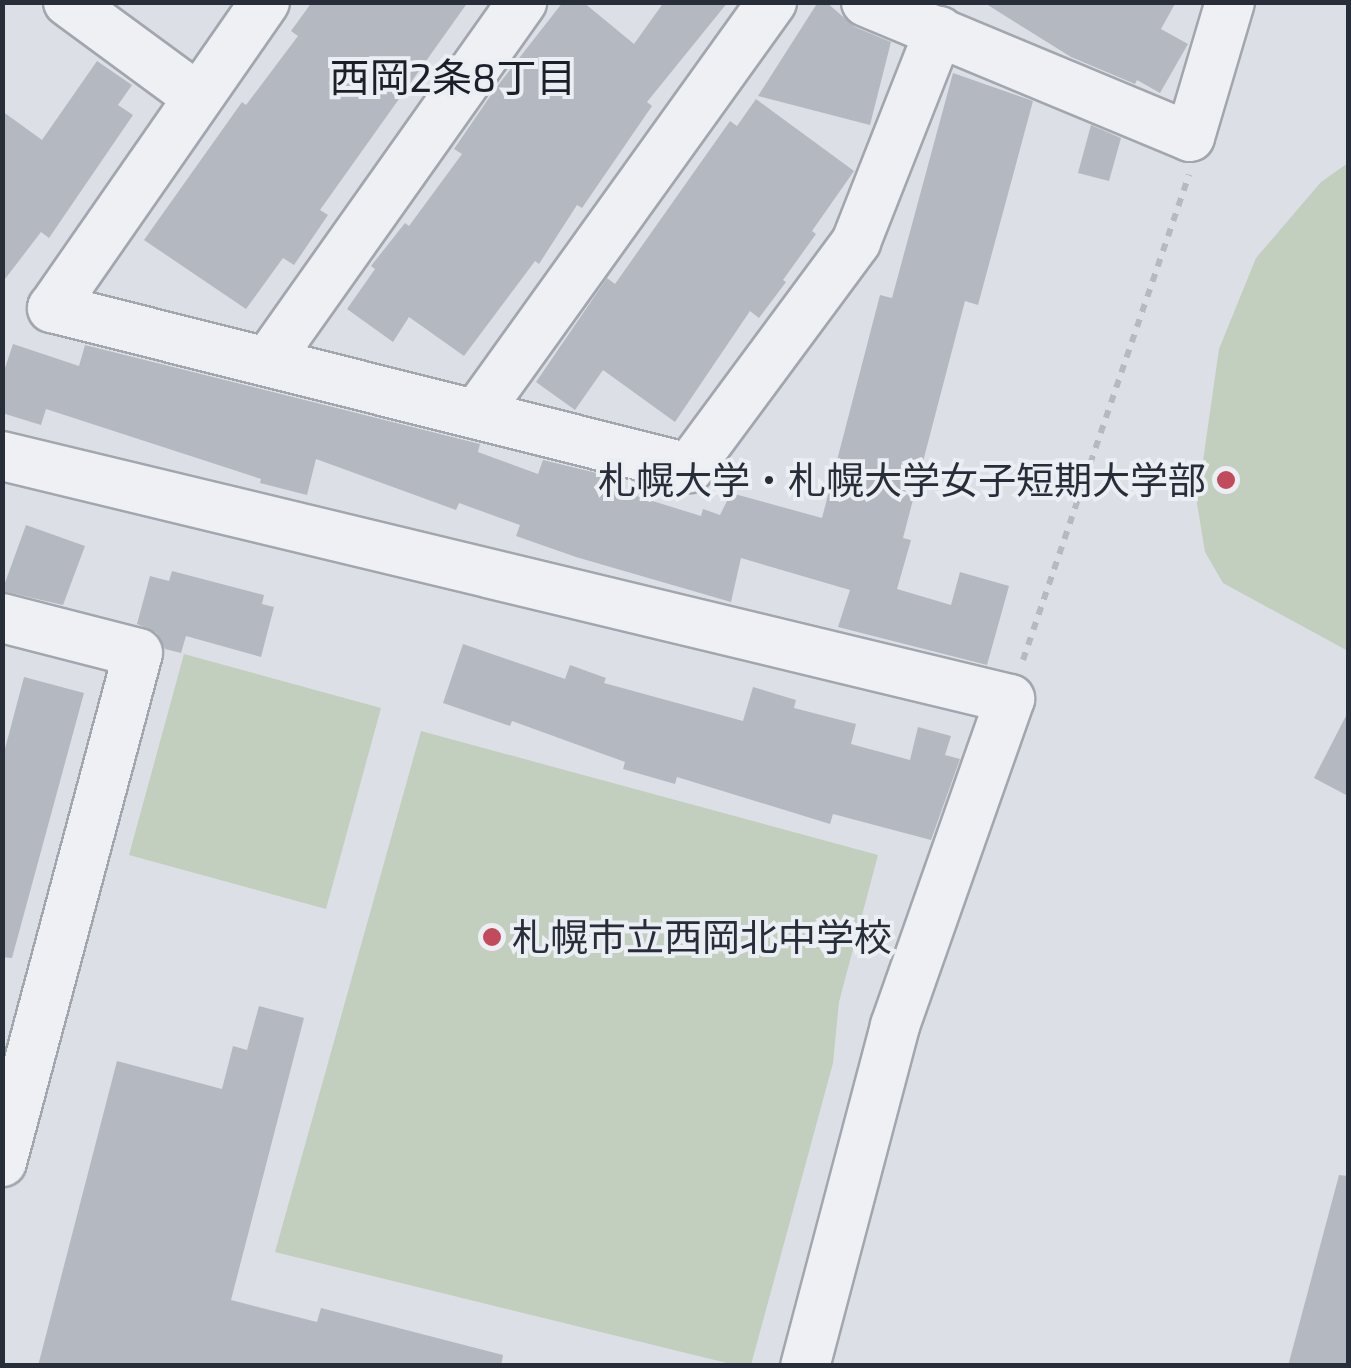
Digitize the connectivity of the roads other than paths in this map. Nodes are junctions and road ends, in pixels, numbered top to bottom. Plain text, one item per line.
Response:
1 (68, 2) edge
2 (265, 2) edge
3 (522, 2) edge
4 (772, 2) edge
5 (866, 2) edge
6 (1230, 2) edge
7 (939, 31) junction
8 (196, 96) junction
9 (268, 361) junction
10 (477, 413) junction
11 (2, 456) edge
12 (2, 618) edge
13 (2, 1162) edge
14 (805, 1366) edge

1 - 8 street
2 - 8 street
3 - 9 street
4 - 10 street
5 - 7 street
6 - 7 street
7 - 10 street
8 - 9 street
9 - 10 street
11 - 14 street
12 - 13 street

